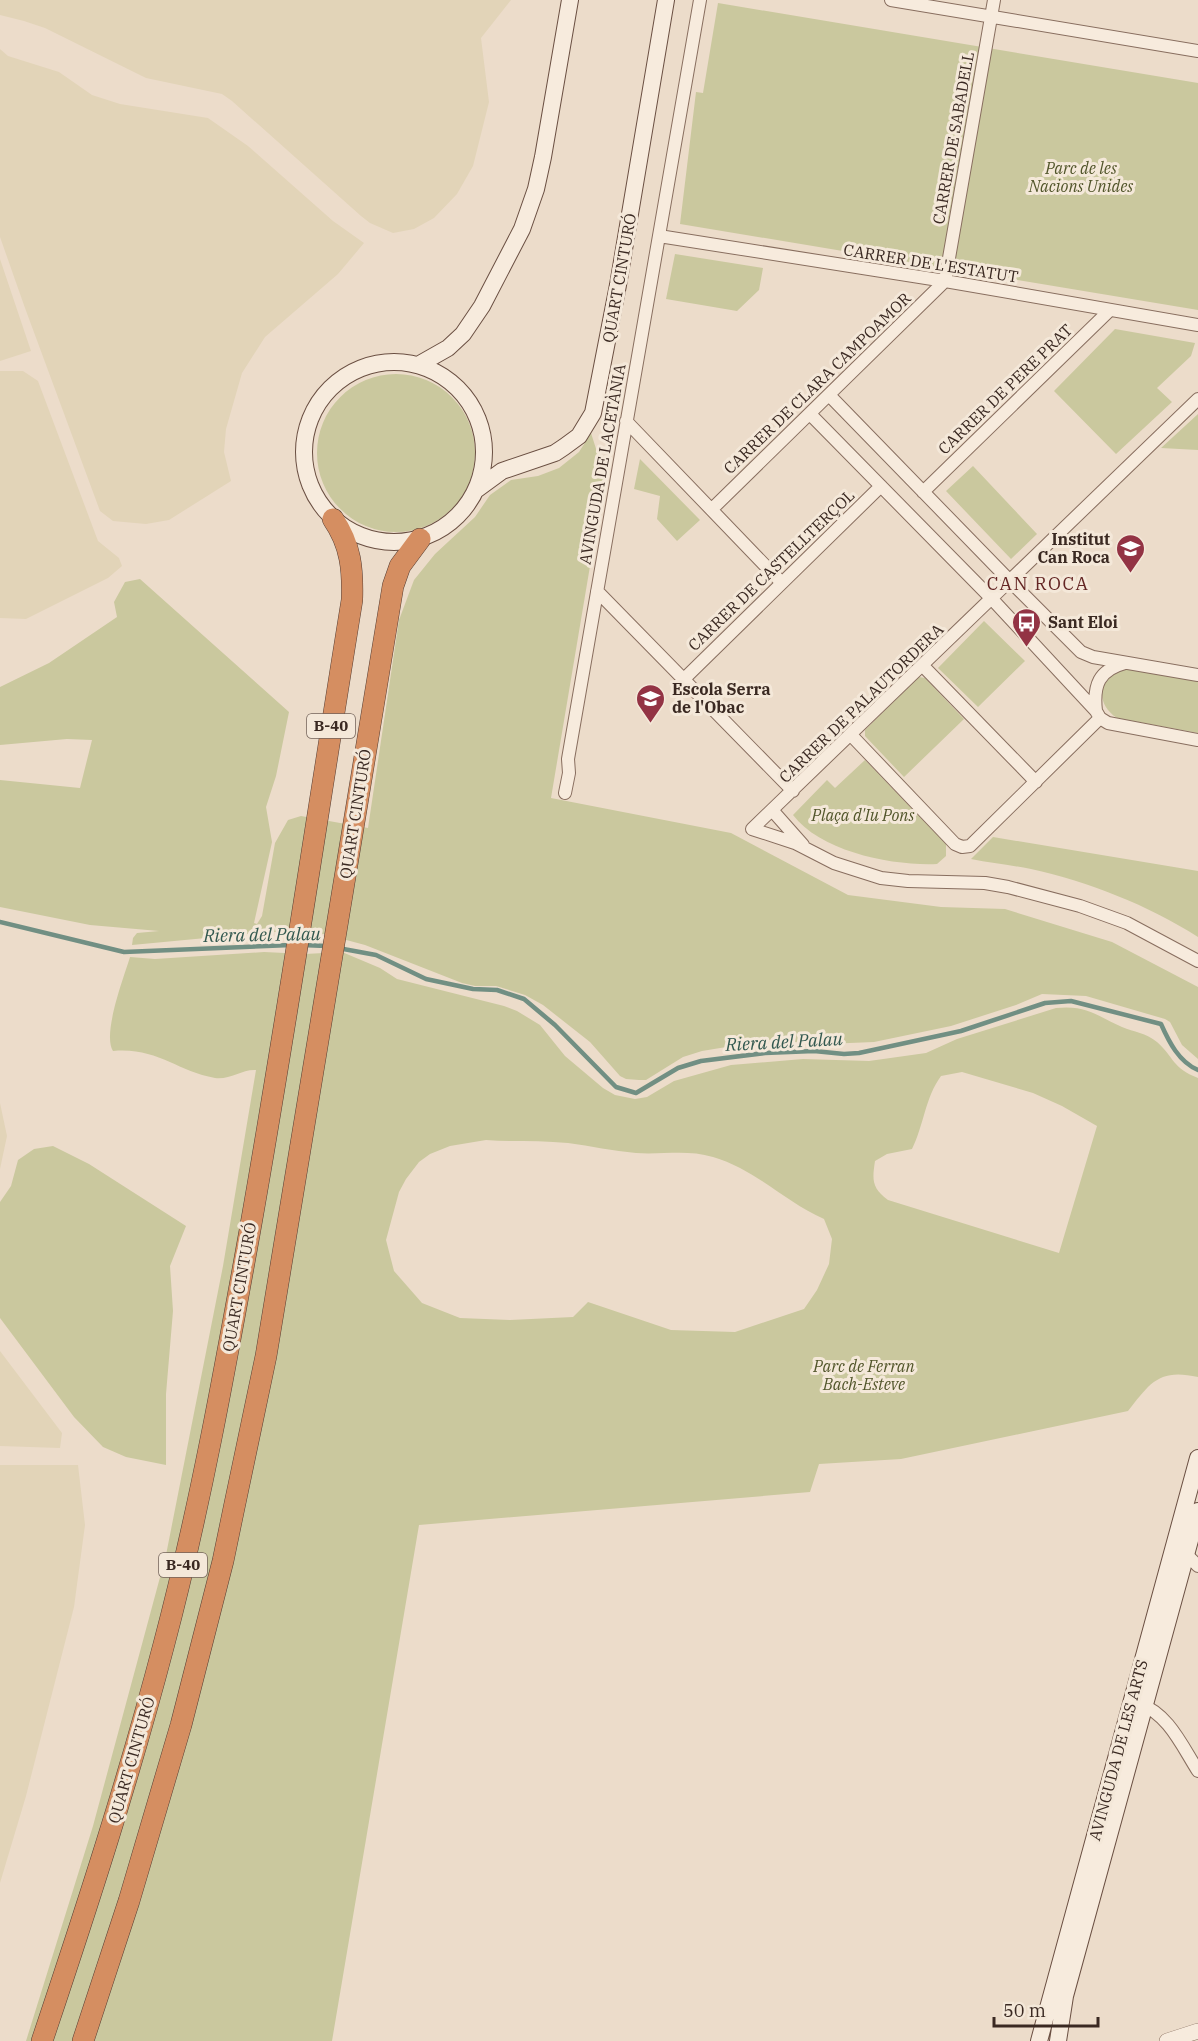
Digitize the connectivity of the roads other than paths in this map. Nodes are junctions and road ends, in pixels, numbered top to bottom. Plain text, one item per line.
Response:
1 (570, 0) edge
2 (666, 0) edge
3 (700, 0) edge
4 (891, 0) edge
5 (994, 0) edge
6 (991, 16) junction
7 (1198, 51) edge
8 (659, 236) junction
9 (945, 281) junction
10 (1110, 310) junction
11 (1198, 325) edge
12 (418, 365) junction
13 (829, 395) junction
14 (1198, 399) edge
15 (810, 414) junction
16 (626, 421) junction
17 (881, 486) junction
18 (476, 490) junction
19 (924, 492) junction
20 (712, 509) junction
21 (333, 519) junction
22 (420, 539) junction
23 (1010, 581) junction
24 (782, 583) junction
25 (597, 591) junction
26 (992, 600) junction
27 (1126, 663) junction
28 (923, 666) junction
29 (1198, 675) edge
30 (684, 678) junction
31 (1098, 715) junction
32 (851, 735) junction
33 (1198, 740) edge
34 (1036, 782) junction
35 (793, 791) junction
36 (565, 793) dead end
37 (772, 810) junction
38 (806, 848) junction
39 (1198, 961) edge
40 (1198, 1458) edge
41 (1198, 1511) edge
42 (1192, 1560) edge
43 (1138, 1704) junction
44 (1198, 1771) edge
45 (1198, 2031) edge
46 (42, 2041) edge
47 (83, 2041) edge
48 (1039, 2041) edge
49 (1058, 2041) edge
50 (1167, 2041) edge

1 - 12 main road
2 - 18 main road, QUART CINTURÓ
3 - 8 street, AVINGUDA DE LACETÀNIA
4 - 6 street
5 - 6 street, CARRER DE SABADELL
6 - 7 street
6 - 9 street, CARRER DE SABADELL
8 - 9 street, CARRER DE L'ESTATUT
8 - 16 street, AVINGUDA DE LACETÀNIA
9 - 10 street, CARRER DE L'ESTATUT
9 - 13 street, CARRER DE CLARA CAMPOAMOR
10 - 11 street, CARRER DE L'ESTATUT
10 - 19 street, CARRER DE PERE PRAT
12 - 18 main road
12 - 21 main road
13 - 15 street, CARRER DE CLARA CAMPOAMOR
13 - 19 street
14 - 23 street, CARRER DE PALAUTORDERA
15 - 17 street
15 - 20 street, CARRER DE CLARA CAMPOAMOR
16 - 20 street
16 - 25 street, AVINGUDA DE LACETÀNIA
17 - 24 street, CARRER DE CASTELLTERÇOL
17 - 26 street
18 - 22 main road
19 - 23 street
20 - 24 street
21 - 22 main road
21 - 46 highway, QUART CINTURÓ / B-40
22 - 47 highway, QUART CINTURÓ / B-40
23 - 26 street, CARRER DE PALAUTORDERA
23 - 27 street
24 - 30 street, CARRER DE CASTELLTERÇOL
25 - 30 street
25 - 36 street, AVINGUDA DE LACETÀNIA
26 - 28 street, CARRER DE PALAUTORDERA
26 - 31 street
27 - 29 street
27 - 31 street
28 - 32 street, CARRER DE PALAUTORDERA
28 - 34 street
30 - 35 street
31 - 33 street
31 - 34 street
32 - 34 street
32 - 35 street, CARRER DE PALAUTORDERA
35 - 37 street, CARRER DE PALAUTORDERA
37 - 38 street
37 - 38 street, CARRER DE PALAUTORDERA
38 - 39 street
40 - 43 main road, AVINGUDA DE LES ARTS
41 - 42 main road, AVINGUDA DE LES ARTS
42 - 43 main road, AVINGUDA DE LES ARTS
43 - 44 street
43 - 48 main road, AVINGUDA DE LES ARTS
43 - 49 main road, AVINGUDA DE LES ARTS
45 - 50 street

